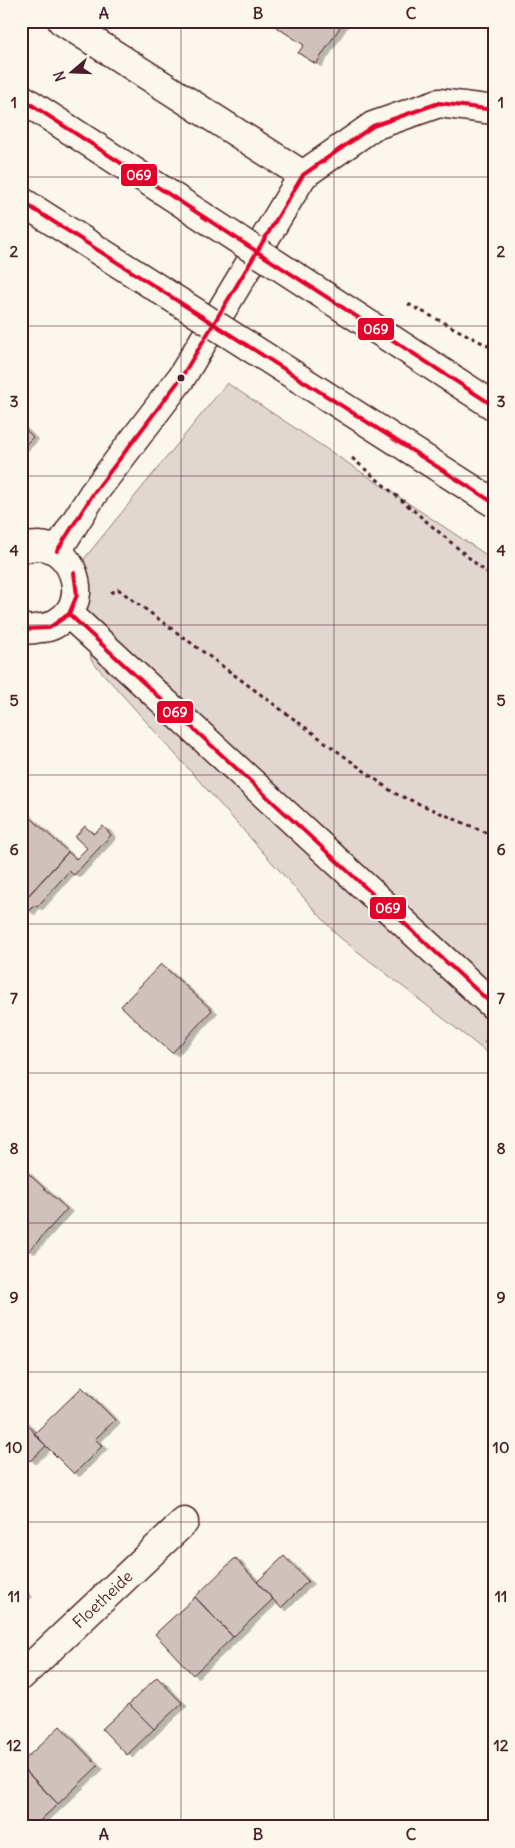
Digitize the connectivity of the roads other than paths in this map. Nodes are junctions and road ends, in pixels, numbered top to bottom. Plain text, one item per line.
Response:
1 (62, 21) edge
2 (21, 98) edge
3 (494, 110) edge
4 (303, 175) junction
5 (21, 201) edge
6 (494, 406) edge
7 (494, 503) edge
8 (21, 550) edge
9 (57, 551) junction
10 (69, 614) junction
11 (21, 627) edge
12 (494, 1006) edge
13 (184, 1522) dead end
14 (21, 1676) edge

1 - 4 street
2 - 6 street, bridge
3 - 4 street
4 - 9 street
5 - 7 street, bridge
8 - 9 street
9 - 10 street
10 - 11 street
10 - 12 street
13 - 14 street, Floetheide

